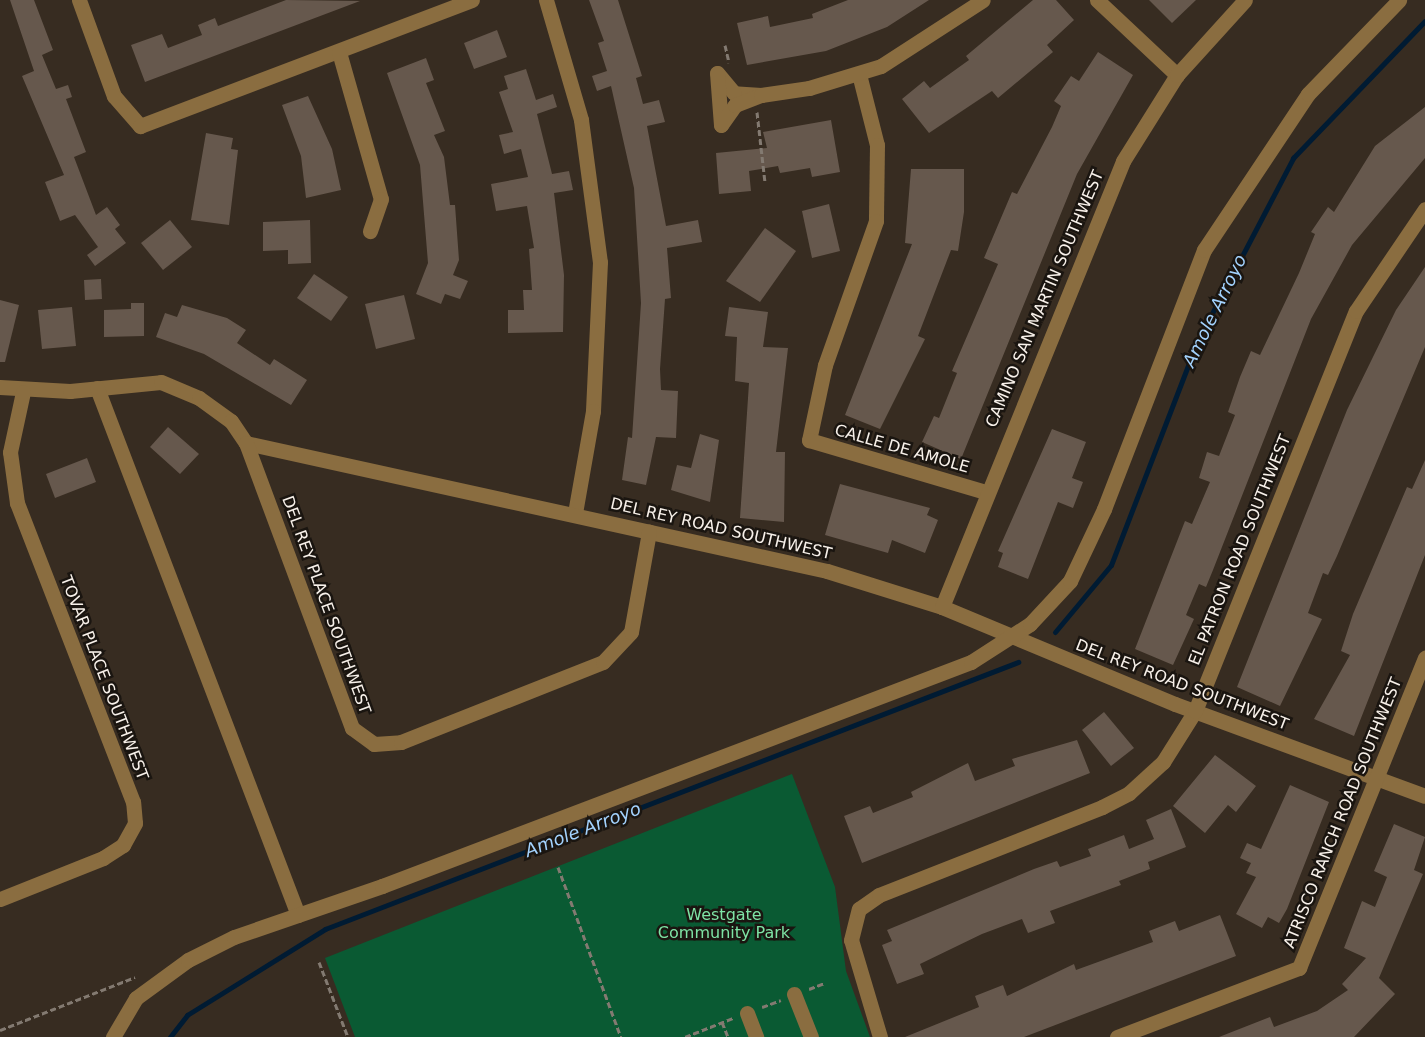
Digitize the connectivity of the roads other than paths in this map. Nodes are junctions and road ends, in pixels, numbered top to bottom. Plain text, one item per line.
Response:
1 (78, 0) edge
2 (472, 0) edge
3 (546, 0) edge
4 (983, 0) edge
5 (1096, 0) edge
6 (1245, 0) edge
7 (1399, 0) edge
8 (339, 52) junction
9 (859, 74) junction
10 (1177, 75) junction
11 (761, 95) dead end
12 (1425, 209) edge
13 (370, 231) dead end
14 (0, 387) edge
15 (97, 388) junction
16 (23, 392) junction
17 (246, 443) junction
18 (986, 492) junction
19 (574, 513) junction
20 (649, 532) junction
21 (942, 607) junction
22 (1017, 638) junction
23 (1425, 658) edge
24 (1195, 711) junction
25 (1378, 777) junction
26 (1425, 796) edge
27 (0, 899) edge
28 (298, 915) junction
29 (794, 994) dead end
30 (747, 1013) dead end
31 (113, 1037) edge
32 (756, 1037) edge
33 (811, 1037) edge
34 (880, 1037) edge
35 (1117, 1037) edge

1 - 8 street
2 - 8 street
3 - 19 street
4 - 9 street
5 - 10 street
6 - 10 street, CAMINO SAN MARTIN SOUTHWEST
7 - 22 street
8 - 13 street
9 - 11 street
9 - 18 street, CALLE DE AMOLE
10 - 18 street, CAMINO SAN MARTIN SOUTHWEST
12 - 24 street, EL PATRON ROAD SOUTHWEST
14 - 16 street
15 - 16 street
15 - 17 street
15 - 28 street
16 - 27 street, TOVAR PLACE SOUTHWEST
17 - 19 street, DEL REY ROAD SOUTHWEST
17 - 20 street, DEL REY PLACE SOUTHWEST
18 - 21 street, CAMINO SAN MARTIN SOUTHWEST
19 - 20 street, DEL REY ROAD SOUTHWEST
20 - 21 street, DEL REY ROAD SOUTHWEST
21 - 22 street, DEL REY ROAD SOUTHWEST
22 - 24 street, DEL REY ROAD SOUTHWEST
22 - 28 street
23 - 25 street, ATRISCO RANCH ROAD SOUTHWEST
24 - 25 street, DEL REY ROAD SOUTHWEST
24 - 34 street, EL PATRON ROAD SOUTHWEST
25 - 26 street, DEL REY ROAD SOUTHWEST
25 - 35 street, ATRISCO RANCH ROAD SOUTHWEST
28 - 31 street
29 - 33 street
30 - 32 street

